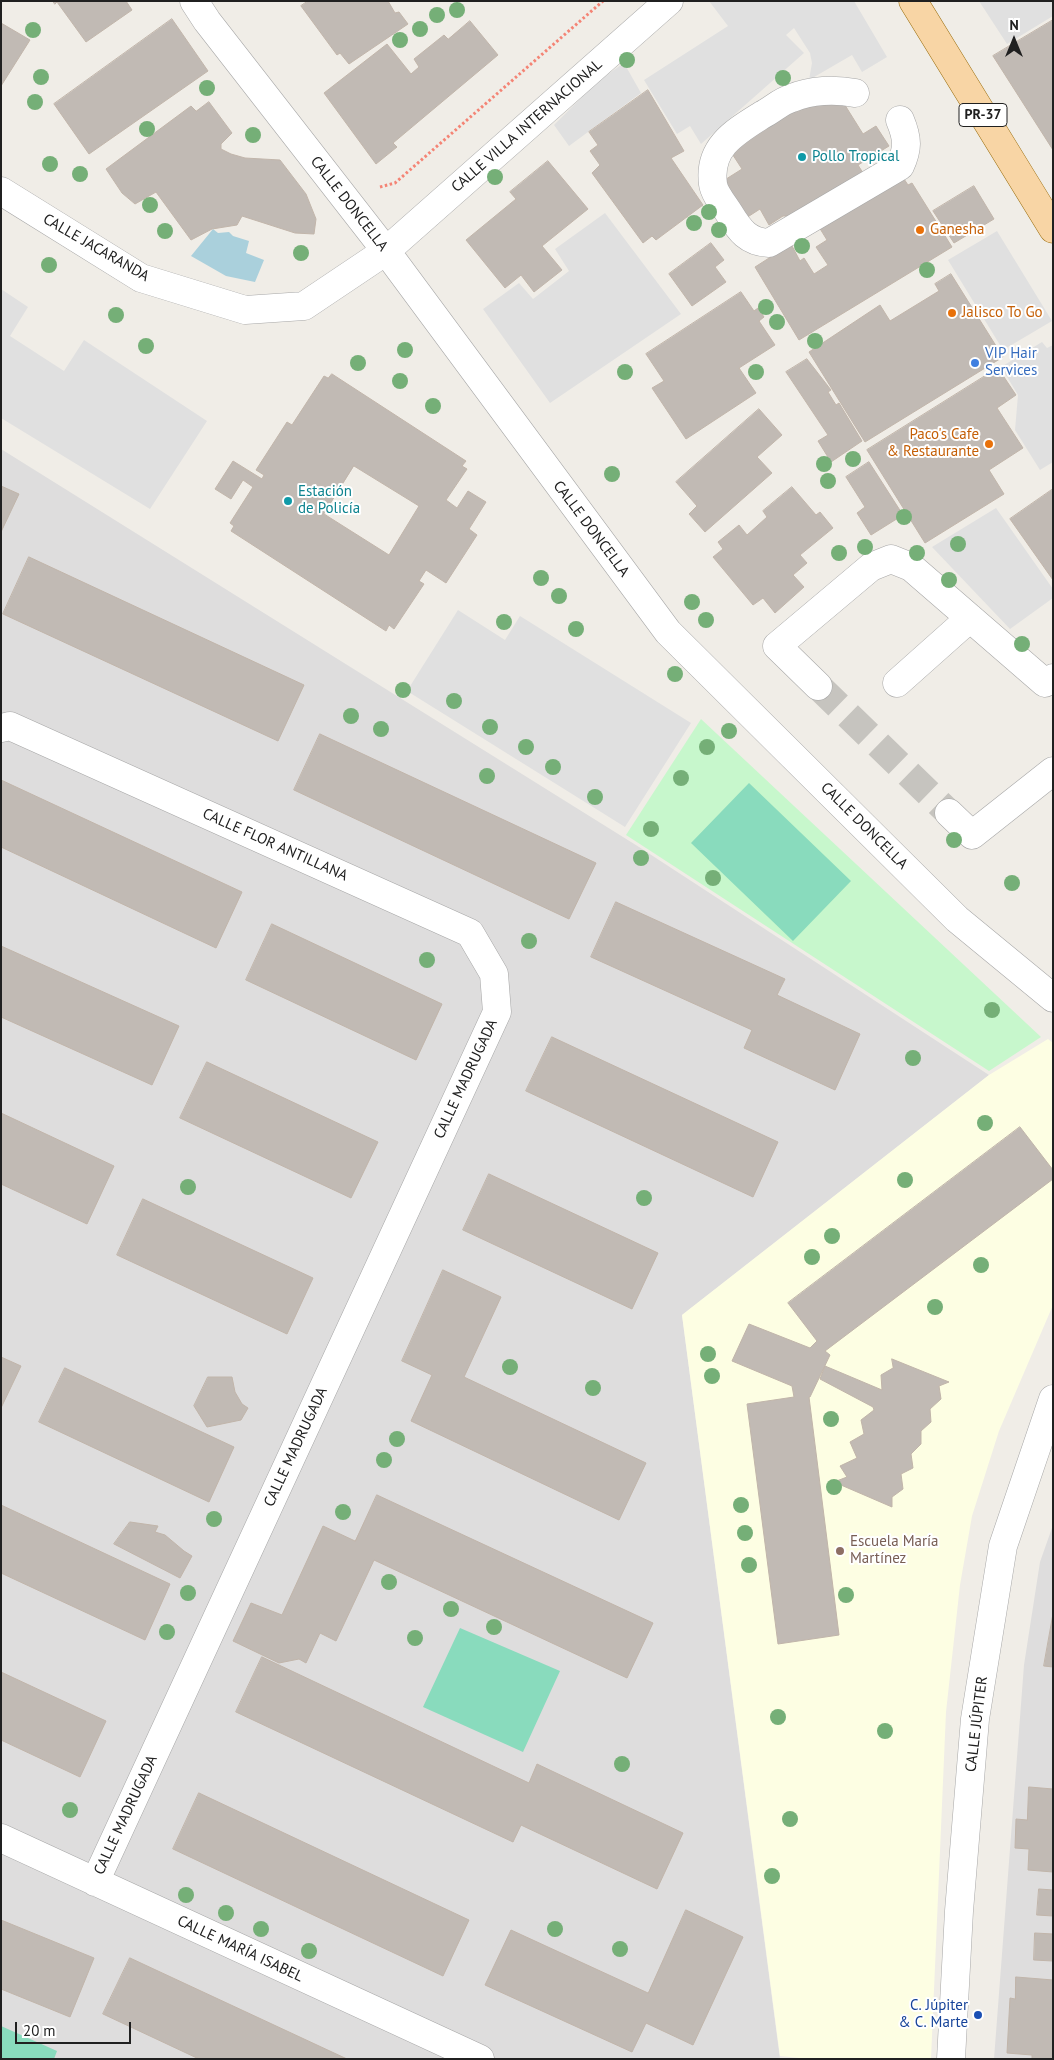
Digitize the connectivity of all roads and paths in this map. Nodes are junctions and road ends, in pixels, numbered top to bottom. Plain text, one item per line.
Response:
1 (194, 1) edge
2 (603, 1) edge
3 (669, 1) edge
4 (913, 1) edge
5 (855, 93) dead end
6 (900, 120) dead end
7 (374, 184) dead end
8 (1, 191) edge
9 (1053, 229) edge
10 (386, 250) junction
11 (970, 618) junction
12 (896, 683) dead end
13 (1050, 683) edge
14 (818, 686) tunnel mouth
15 (1, 728) edge
16 (1053, 771) edge
17 (949, 813) tunnel mouth
18 (1053, 998) edge
19 (497, 1012) joint
20 (1053, 1399) edge
21 (1, 1838) edge
22 (95, 1882) junction
23 (437, 2050) edge
24 (480, 2059) edge
25 (951, 2059) edge

1 - 10 street, CALLE DONCELLA
2 - 7 path
3 - 10 street, CALLE VILLA INTERNACIONAL
4 - 9 main road, PR-37
5 - 6 street
8 - 10 street, CALLE JACARANDA
10 - 18 street, CALLE DONCELLA
11 - 12 street
11 - 13 street
11 - 14 street
15 - 19 street, CALLE FLOR ANTILLANA
16 - 17 street
19 - 22 street, CALLE MADRUGADA
20 - 25 street, CALLE JÚPITER
21 - 22 street, CALLE MARÍA ISABEL
22 - 23 street, CALLE MARÍA ISABEL
23 - 24 street, CALLE MARÍA ISABEL

